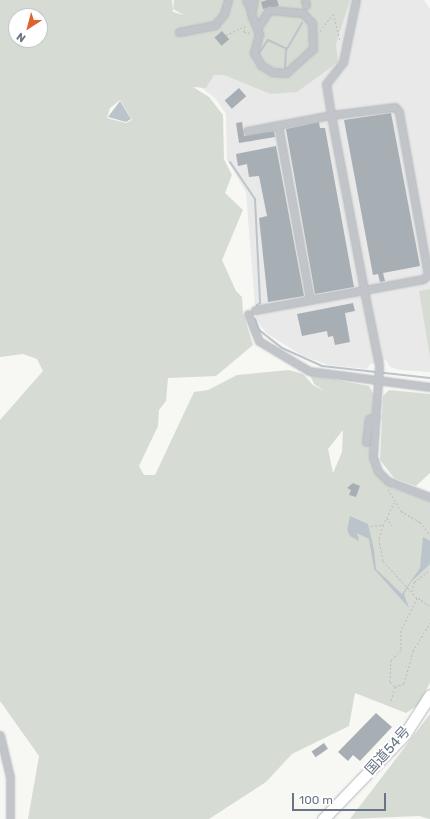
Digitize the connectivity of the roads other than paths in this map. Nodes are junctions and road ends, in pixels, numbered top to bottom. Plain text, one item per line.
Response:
1 (228, 0) edge
2 (246, 0) edge
3 (254, 0) edge
4 (356, 0) edge
5 (252, 12) junction
6 (259, 30) junction
7 (179, 32) dead end
8 (331, 115) junction
9 (278, 125) junction
10 (247, 131) dead end
11 (364, 290) junction
12 (310, 300) junction
13 (256, 310) dead end
14 (248, 314) dead end
15 (379, 381) junction
16 (430, 387) edge
17 (376, 416) junction
18 (366, 442) dead end
19 (430, 495) edge
20 (430, 695) edge
21 (0, 735) edge
22 (10, 819) edge
23 (323, 819) edge

1 - 7 street
2 - 5 street
3 - 5 street
4 - 8 street
5 - 6 street
6 - 6 street
8 - 9 street
8 - 11 street
8 - 11 street
9 - 10 street
9 - 12 street
11 - 12 street
11 - 15 street
12 - 13 street
14 - 15 street
15 - 16 street
15 - 17 street
17 - 18 street
17 - 19 street
20 - 23 highway, 国道54号
21 - 22 street

